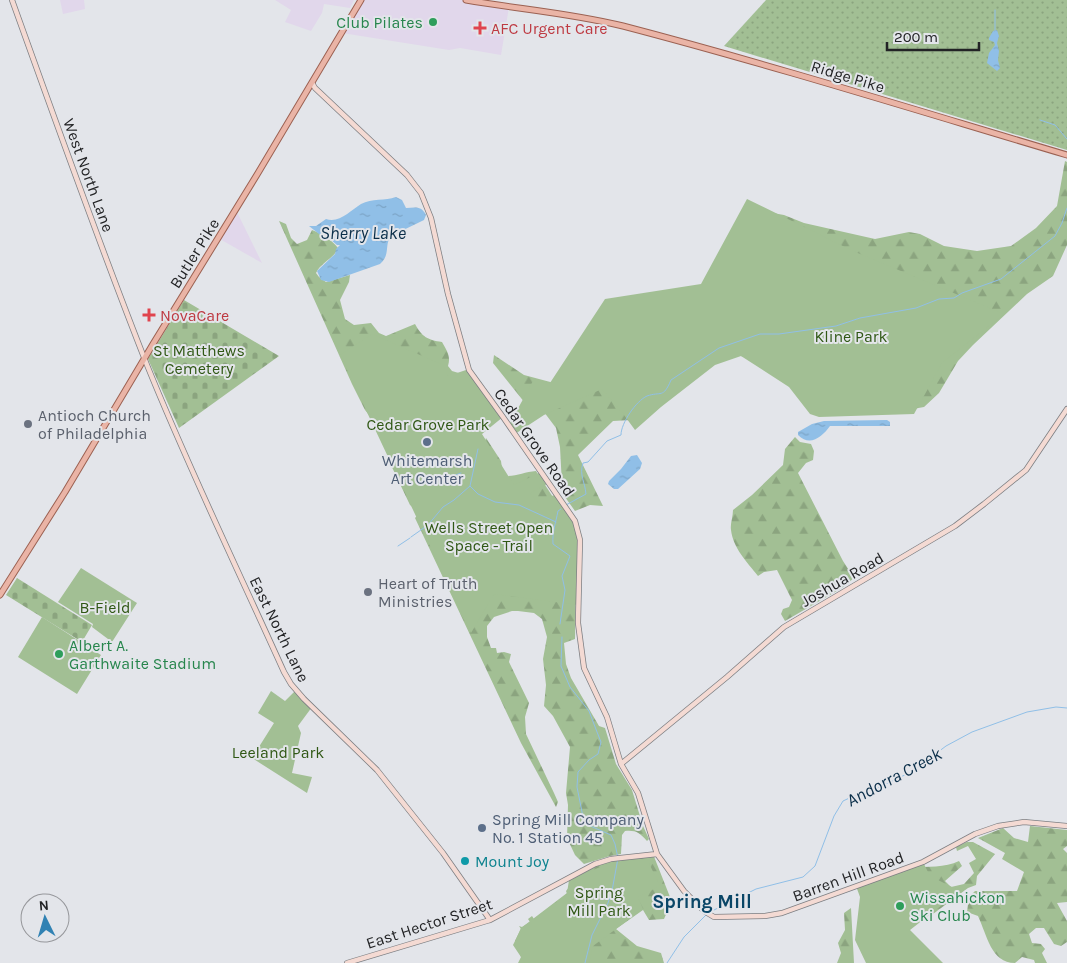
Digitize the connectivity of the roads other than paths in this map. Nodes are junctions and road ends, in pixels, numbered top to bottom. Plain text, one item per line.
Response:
1 (12, 0) edge
2 (361, 0) edge
3 (466, 0) edge
4 (312, 83) junction
5 (1067, 155) edge
6 (145, 358) junction
7 (1067, 409) edge
8 (0, 595) edge
9 (621, 764) junction
10 (1067, 826) edge
11 (657, 854) junction
12 (490, 920) junction
13 (347, 963) edge

1 - 6 street, West North Lane
2 - 4 main road, Butler Pike
3 - 5 main road, Ridge Pike
4 - 6 main road, Butler Pike
4 - 9 street, Cedar Grove Road
6 - 8 main road, Butler Pike
6 - 12 street, East North Lane
7 - 9 street, Joshua Road
9 - 11 street, Cedar Grove Road
10 - 11 street, Barren Hill Road
11 - 12 street, East Hector Street
12 - 13 street, East Hector Street

